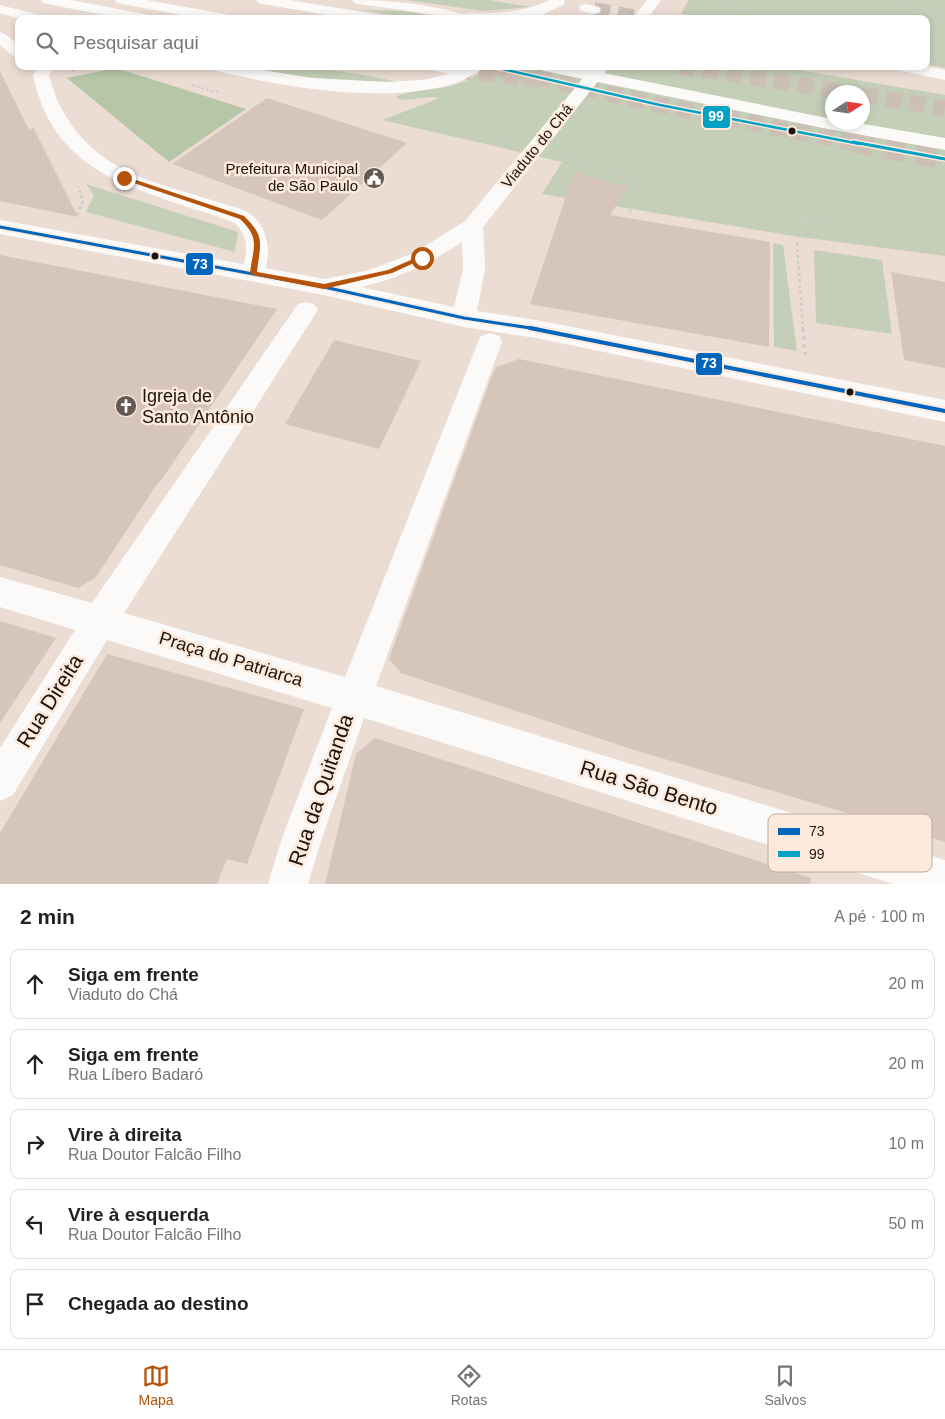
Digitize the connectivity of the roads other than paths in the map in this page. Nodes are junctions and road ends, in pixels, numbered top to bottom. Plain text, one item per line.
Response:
1 (48, 0) edge
2 (122, 0) edge
3 (263, 0) edge
4 (359, 0) edge
5 (654, 0) edge
6 (552, 1) edge
7 (0, 9) edge
8 (23, 15) edge
9 (127, 15) edge
10 (207, 15) edge
11 (355, 15) edge
12 (452, 15) edge
13 (529, 15) edge
14 (642, 15) edge
15 (0, 37) edge
16 (15, 50) edge
17 (40, 70) edge
18 (231, 70) edge
19 (470, 70) edge
20 (564, 70) tunnel mouth
21 (599, 70) edge
22 (919, 70) edge
23 (945, 75) edge
24 (945, 144) edge
25 (473, 225) junction
26 (0, 227) edge
27 (253, 273) junction
28 (315, 298) junction
29 (464, 318) junction
30 (490, 342) dead end
31 (945, 411) edge
32 (0, 592) edge
33 (100, 620) junction
34 (354, 697) junction
35 (0, 782) edge
36 (768, 825) edge
37 (919, 872) edge
38 (945, 880) edge
39 (288, 884) edge

1 - 9 main road
2 - 10 main road
3 - 11 main road
4 - 12 main road
5 - 14 main road
6 - 13 main road
7 - 8 main road
15 - 16 main road
17 - 27 main road
18 - 19 main road
20 - 24 main road
21 - 25 main road, Viaduto do Chá
22 - 23 main road
25 - 28 main road, Viaduto do Chá
25 - 29 main road
26 - 27 main road
27 - 28 main road
28 - 29 main road
28 - 33 main road
29 - 31 main road
30 - 34 main road
32 - 33 main road
33 - 34 main road, Praça do Patriarca
33 - 35 main road, Rua Direita
34 - 36 main road, Rua São Bento
34 - 39 main road, Rua da Quitanda
37 - 38 main road, Rua São Bento

